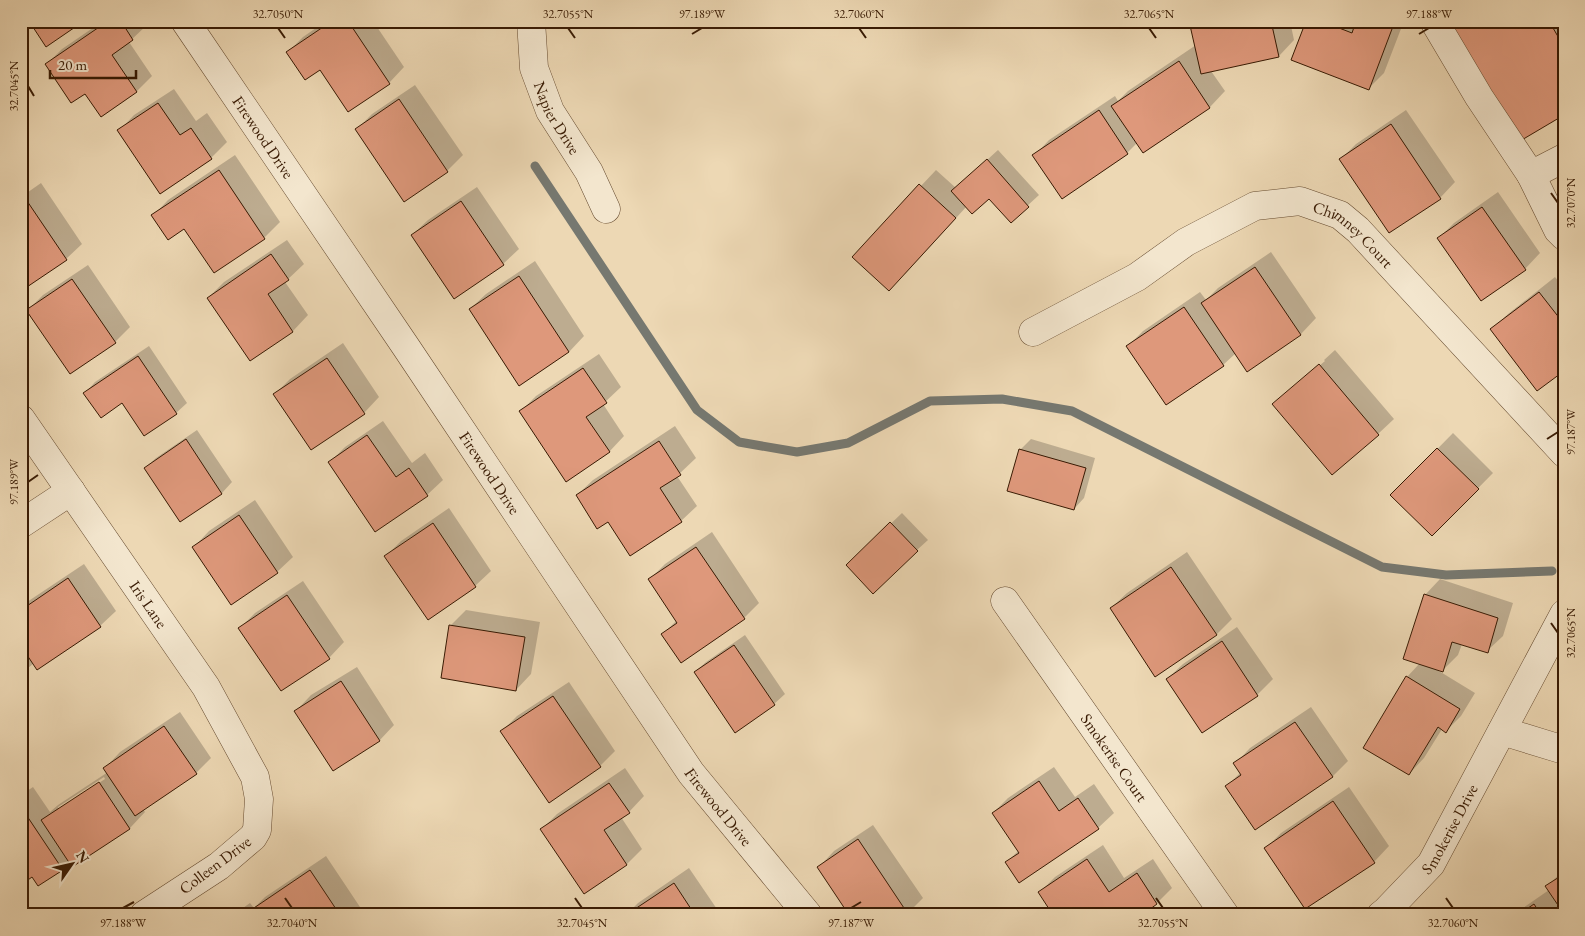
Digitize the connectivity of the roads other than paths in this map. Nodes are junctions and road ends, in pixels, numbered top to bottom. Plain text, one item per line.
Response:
1 (185, 21) edge
2 (531, 21) edge
3 (1434, 21) edge
4 (1564, 158) edge
5 (1531, 175) junction
6 (606, 209) dead end
7 (1564, 236) edge
8 (1033, 332) dead end
9 (21, 419) edge
10 (1564, 453) edge
11 (72, 491) junction
12 (21, 524) edge
13 (1005, 602) dead end
14 (1564, 614) edge
15 (1502, 731) junction
16 (1564, 750) edge
17 (259, 799) joint
18 (144, 915) edge
19 (808, 915) edge
20 (1225, 915) edge
21 (1380, 915) edge

1 - 19 street, Firewood Drive
2 - 6 street, Napier Drive
3 - 5 street
4 - 5 street
5 - 7 street
8 - 10 street, Chimney Court
9 - 11 street, Iris Lane
11 - 12 street
11 - 17 street, Iris Lane
13 - 20 street, Smokerise Court
14 - 15 street, Smokerise Drive
15 - 16 street
15 - 21 street, Smokerise Drive
17 - 18 street, Colleen Drive

